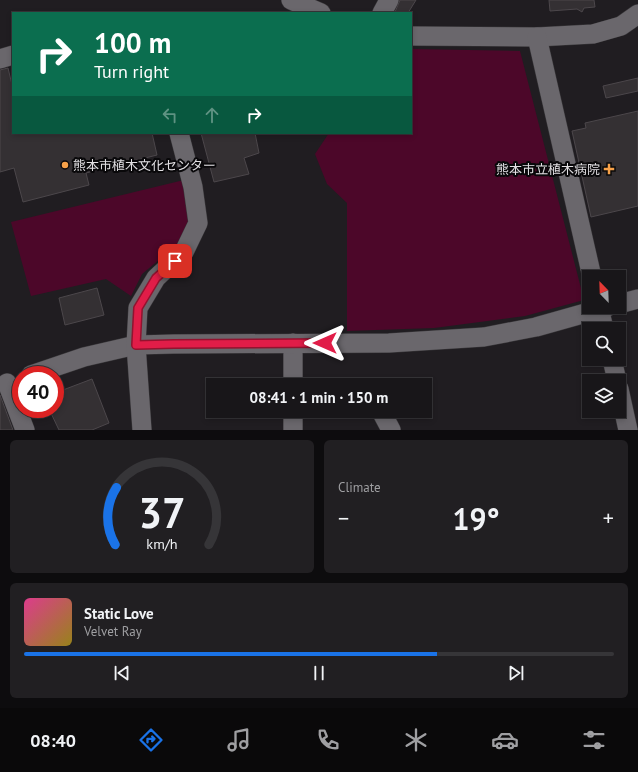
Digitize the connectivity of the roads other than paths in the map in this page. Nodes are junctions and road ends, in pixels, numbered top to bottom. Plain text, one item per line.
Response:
1 (290, 0) edge
2 (389, 0) edge
3 (319, 12) edge
4 (383, 12) edge
5 (638, 14) edge
6 (412, 36) edge
7 (537, 37) junction
8 (12, 56) edge
9 (0, 59) edge
10 (179, 134) edge
11 (590, 270) edge
12 (638, 299) edge
13 (626, 302) edge
14 (582, 314) edge
15 (293, 343) junction
16 (136, 345) junction
17 (58, 366) edge
18 (293, 378) edge
19 (9, 382) edge
20 (626, 410) edge
21 (293, 418) edge
22 (385, 418) edge
23 (632, 428) edge
24 (25, 430) edge
25 (142, 430) edge
26 (294, 430) edge
27 (391, 430) edge

1 - 3 street
2 - 4 street
5 - 7 street
6 - 7 street
7 - 11 street
8 - 9 street
10 - 16 street
12 - 13 street
14 - 15 street
15 - 16 street
15 - 18 street
16 - 17 street
16 - 25 street
19 - 24 street
20 - 23 street
21 - 26 street
22 - 27 street

